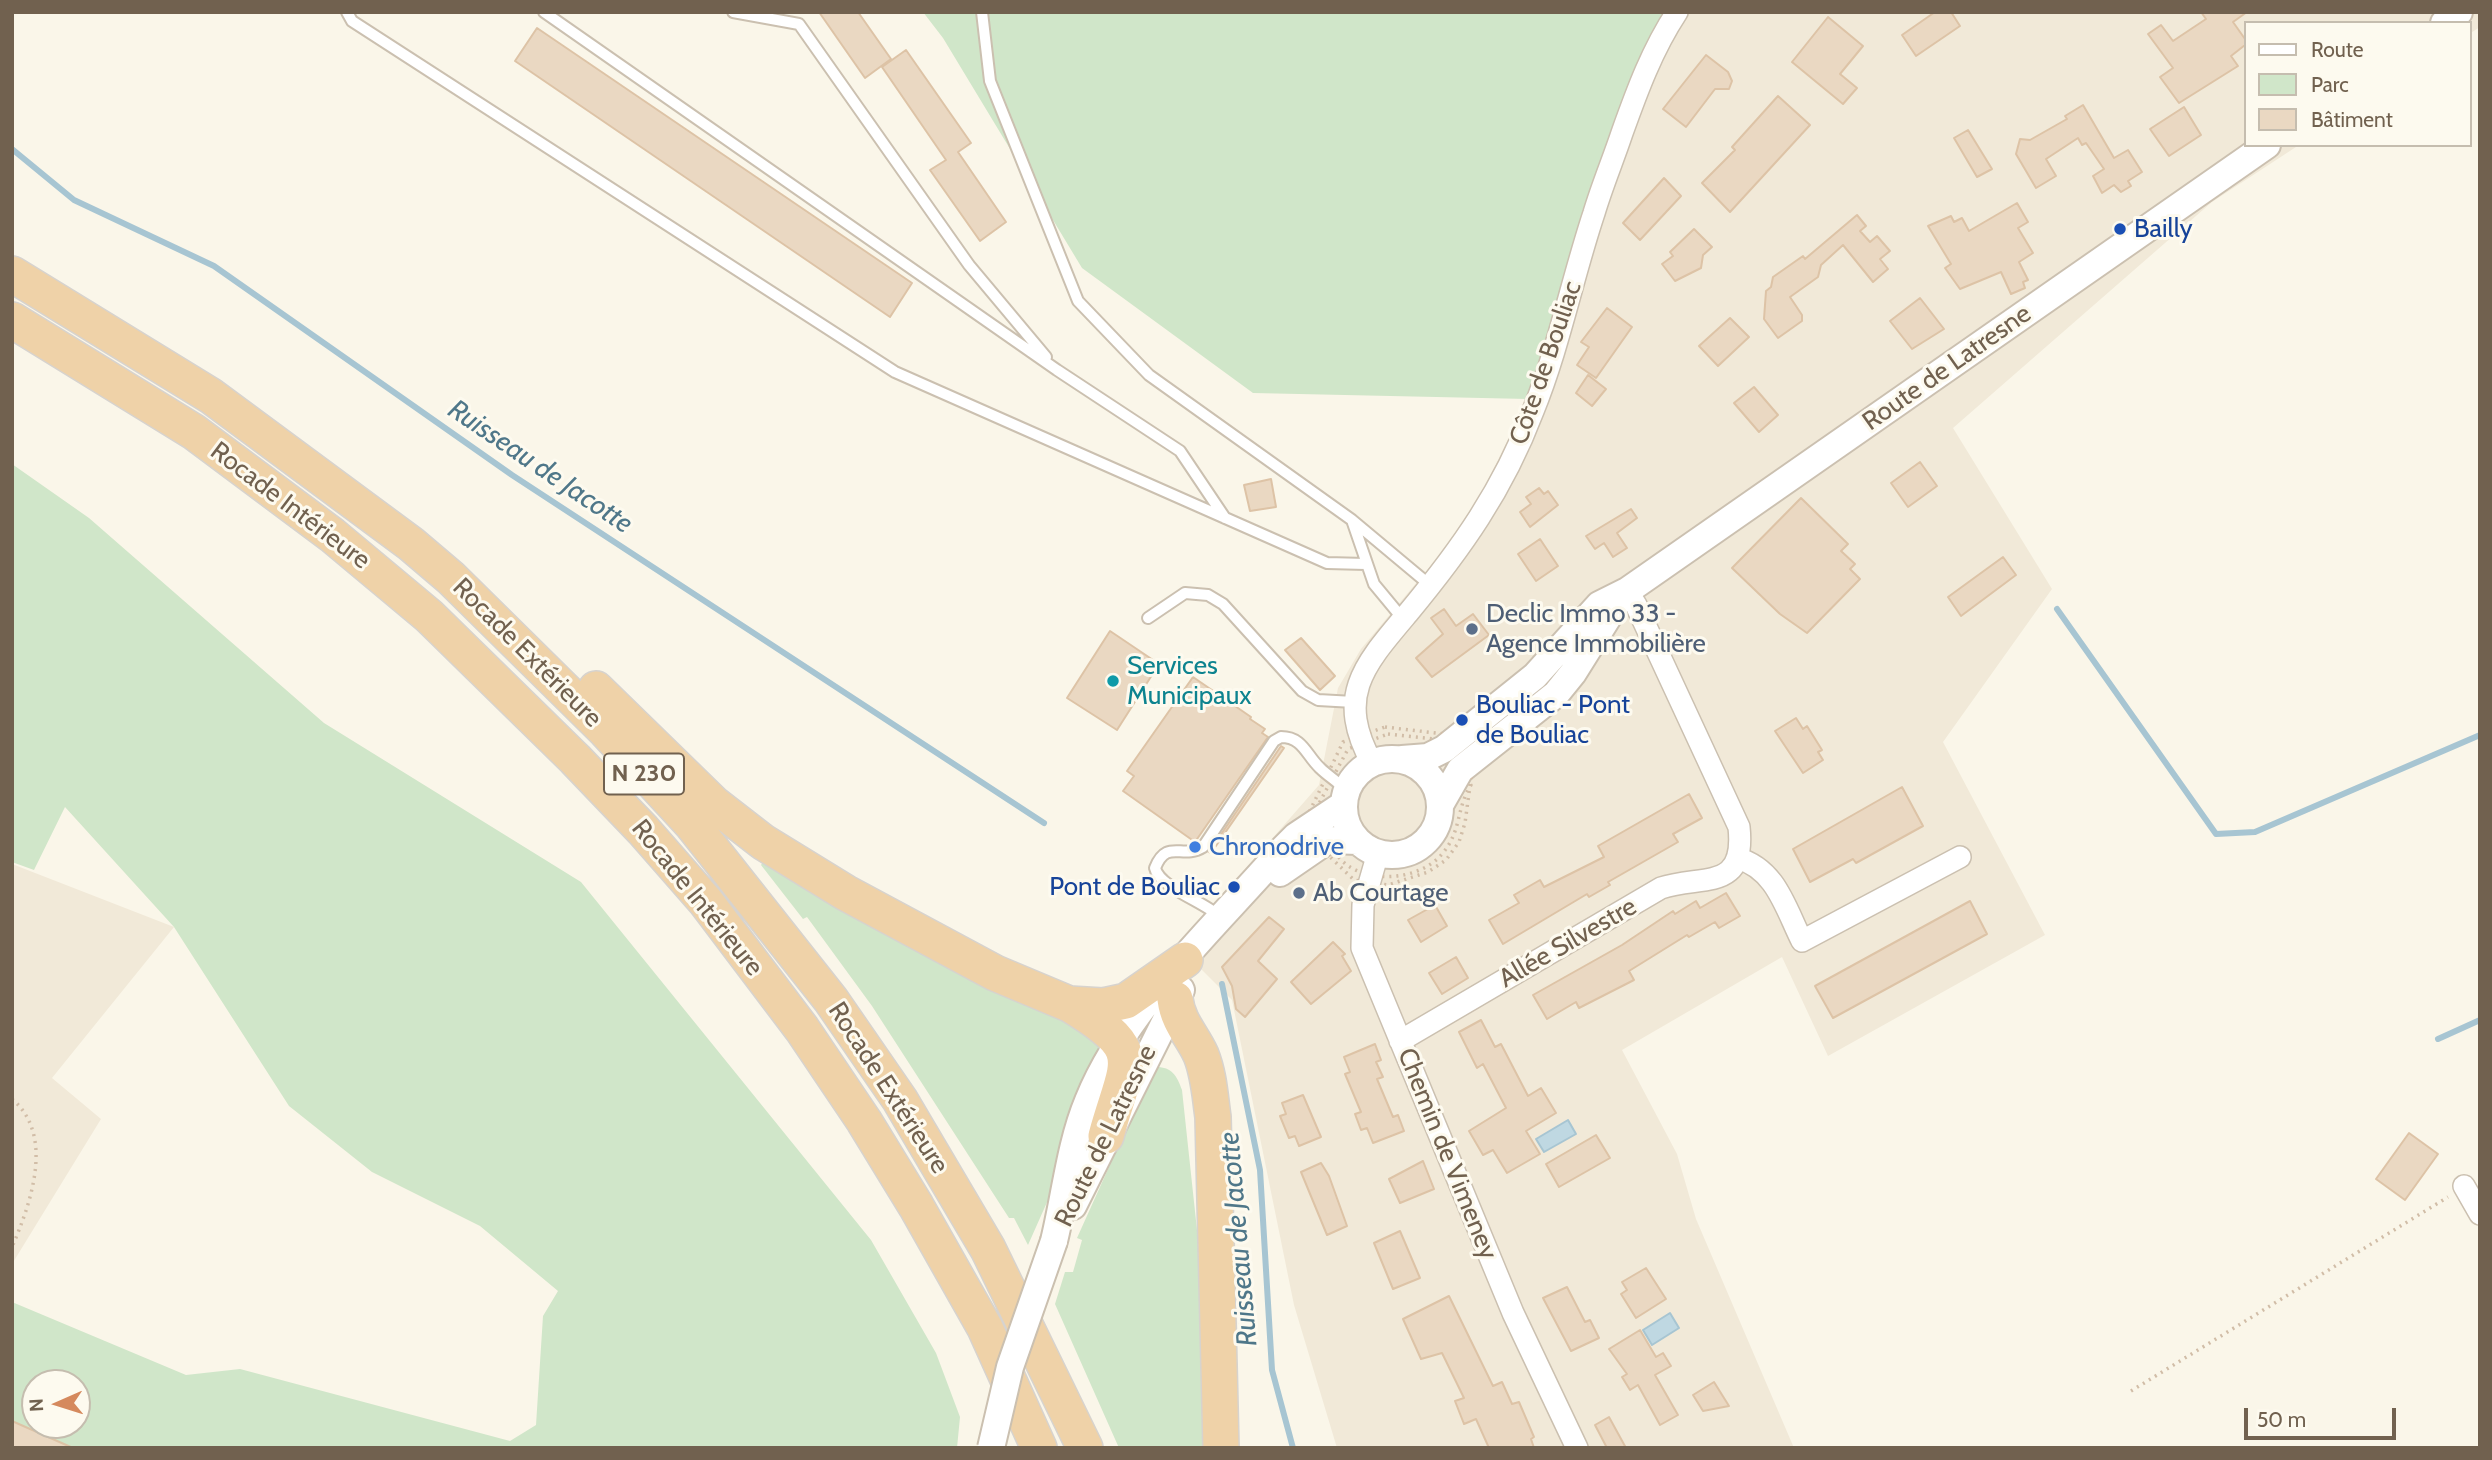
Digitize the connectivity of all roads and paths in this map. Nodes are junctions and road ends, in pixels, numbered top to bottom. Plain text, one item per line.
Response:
1 (347, 12) edge
2 (544, 12) edge
3 (733, 12) edge
4 (982, 12) edge
5 (1676, 12) edge
6 (2264, 147) edge
7 (12, 274) edge
8 (12, 320) edge
9 (1057, 370) junction
10 (1225, 518) junction
11 (1352, 520) junction
12 (1366, 564) junction
13 (452, 578) junction
14 (1431, 586) junction
15 (1627, 591) junction
16 (1148, 618) dead end
17 (1403, 619) junction
18 (1354, 702) junction
19 (1358, 737) junction
20 (1460, 753) junction
21 (1402, 759) junction
22 (1372, 763) junction
23 (1339, 790) junction
24 (1440, 805) junction
25 (1315, 835) junction
26 (1368, 847) junction
27 (1959, 857) dead end
28 (1737, 859) junction
29 (1368, 882) junction
30 (1221, 918) junction
31 (1185, 960) junction
32 (1175, 999) junction
33 (1069, 1004) junction
34 (1120, 1041) junction
35 (1400, 1041) junction
36 (12, 1099) edge
37 (1106, 1136) junction
38 (2465, 1186) joint
39 (2480, 1214) edge
40 (1054, 1241) junction
41 (12, 1247) edge
42 (2132, 1391) dead end
43 (991, 1448) edge
44 (1039, 1448) edge
45 (1085, 1448) edge
46 (1221, 1448) edge
47 (1577, 1448) edge

1 - 10 lane
2 - 9 lane
3 - 9 lane
4 - 11 lane
5 - 14 street, Côte de Bouliac
6 - 15 street, Route de Latresne
7 - 13 highway, Rocade Extérieure / N 230
8 - 44 highway, Rocade Intérieure / N 230
9 - 10 lane
10 - 12 lane
11 - 12 lane
11 - 14 lane
12 - 17 lane
13 - 33 highway
13 - 45 highway, Rocade Extérieure / N 230
14 - 17 street, Côte de Bouliac
15 - 20 street, Route de Latresne
15 - 28 street
16 - 18 lane
17 - 18 street, Côte de Bouliac
18 - 19 street, Côte de Bouliac
19 - 20 path
19 - 22 street, Côte de Bouliac
19 - 23 path
20 - 21 street, Route de Latresne
20 - 24 street, Route de Latresne
20 - 29 path
21 - 22 street
21 - 24 street
22 - 23 street
23 - 25 street, Route de Latresne
23 - 25 path
23 - 26 street
23 - 30 lane
24 - 26 street
25 - 26 street, Route de Latresne
25 - 29 path
25 - 30 street, Route de Latresne
25 - 32 street, Route de Latresne
26 - 29 street, Chemin de Vimeney
27 - 28 street
28 - 35 street, Allée Silvestre
29 - 35 street, Chemin de Vimeney
30 - 31 street, Route de Latresne
31 - 33 highway
31 - 34 street, Route de Latresne
32 - 37 street, Route de Latresne
32 - 46 highway
33 - 34 highway
34 - 37 highway
34 - 40 street, Route de Latresne
35 - 47 street, Chemin de Vimeney
36 - 41 path
37 - 40 street, Route de Latresne
38 - 39 street
38 - 42 path
40 - 43 street, bridge

